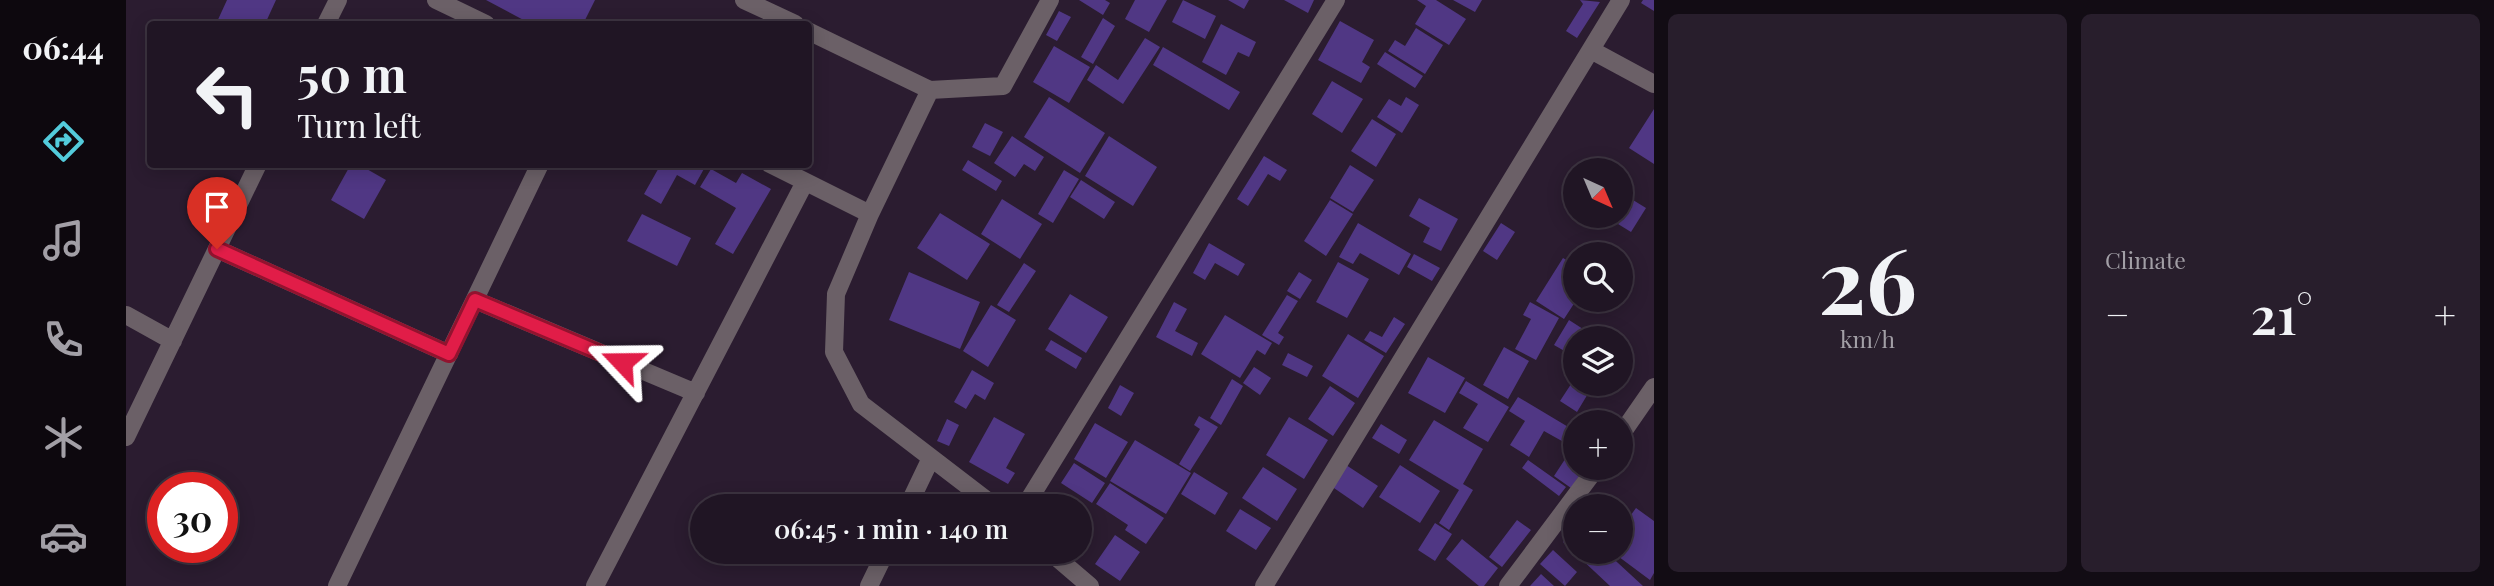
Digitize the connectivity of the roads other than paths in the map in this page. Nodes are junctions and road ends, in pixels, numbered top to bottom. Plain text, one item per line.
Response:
1 (338, 0) edge
2 (436, 0) edge
3 (744, 0) edge
4 (1050, 0) edge
5 (1336, 0) edge
6 (1621, 0) edge
7 (328, 21) edge
8 (480, 21) edge
9 (789, 21) edge
10 (812, 33) edge
11 (1591, 50) junction
12 (1654, 84) edge
13 (930, 90) junction
14 (256, 168) edge
15 (538, 168) edge
16 (778, 168) edge
17 (805, 182) junction
18 (870, 214) junction
19 (217, 249) junction
20 (475, 300) junction
21 (126, 315) edge
22 (173, 341) junction
23 (449, 354) junction
24 (1654, 387) edge
25 (696, 393) junction
26 (1633, 417) edge
27 (126, 437) edge
28 (931, 458) junction
29 (1587, 480) edge
30 (914, 494) edge
31 (978, 494) edge
32 (1032, 494) edge
33 (880, 564) edge
34 (1064, 564) edge
35 (337, 586) edge
36 (595, 586) edge
37 (869, 586) edge
38 (1090, 586) edge
39 (1264, 586) edge
40 (1508, 586) edge

1 - 7 street
2 - 8 street
3 - 9 street
4 - 13 street
5 - 32 street
6 - 11 street
10 - 13 street
11 - 12 street
11 - 39 street
13 - 18 street
14 - 19 street
15 - 20 street
16 - 17 street
17 - 18 street
17 - 25 street
18 - 28 street
19 - 22 street
19 - 23 street
20 - 23 street
20 - 25 street
21 - 22 street
22 - 27 street
23 - 35 street
24 - 26 street
25 - 36 street
28 - 30 street
28 - 31 street
29 - 40 street
33 - 37 street
34 - 38 street

